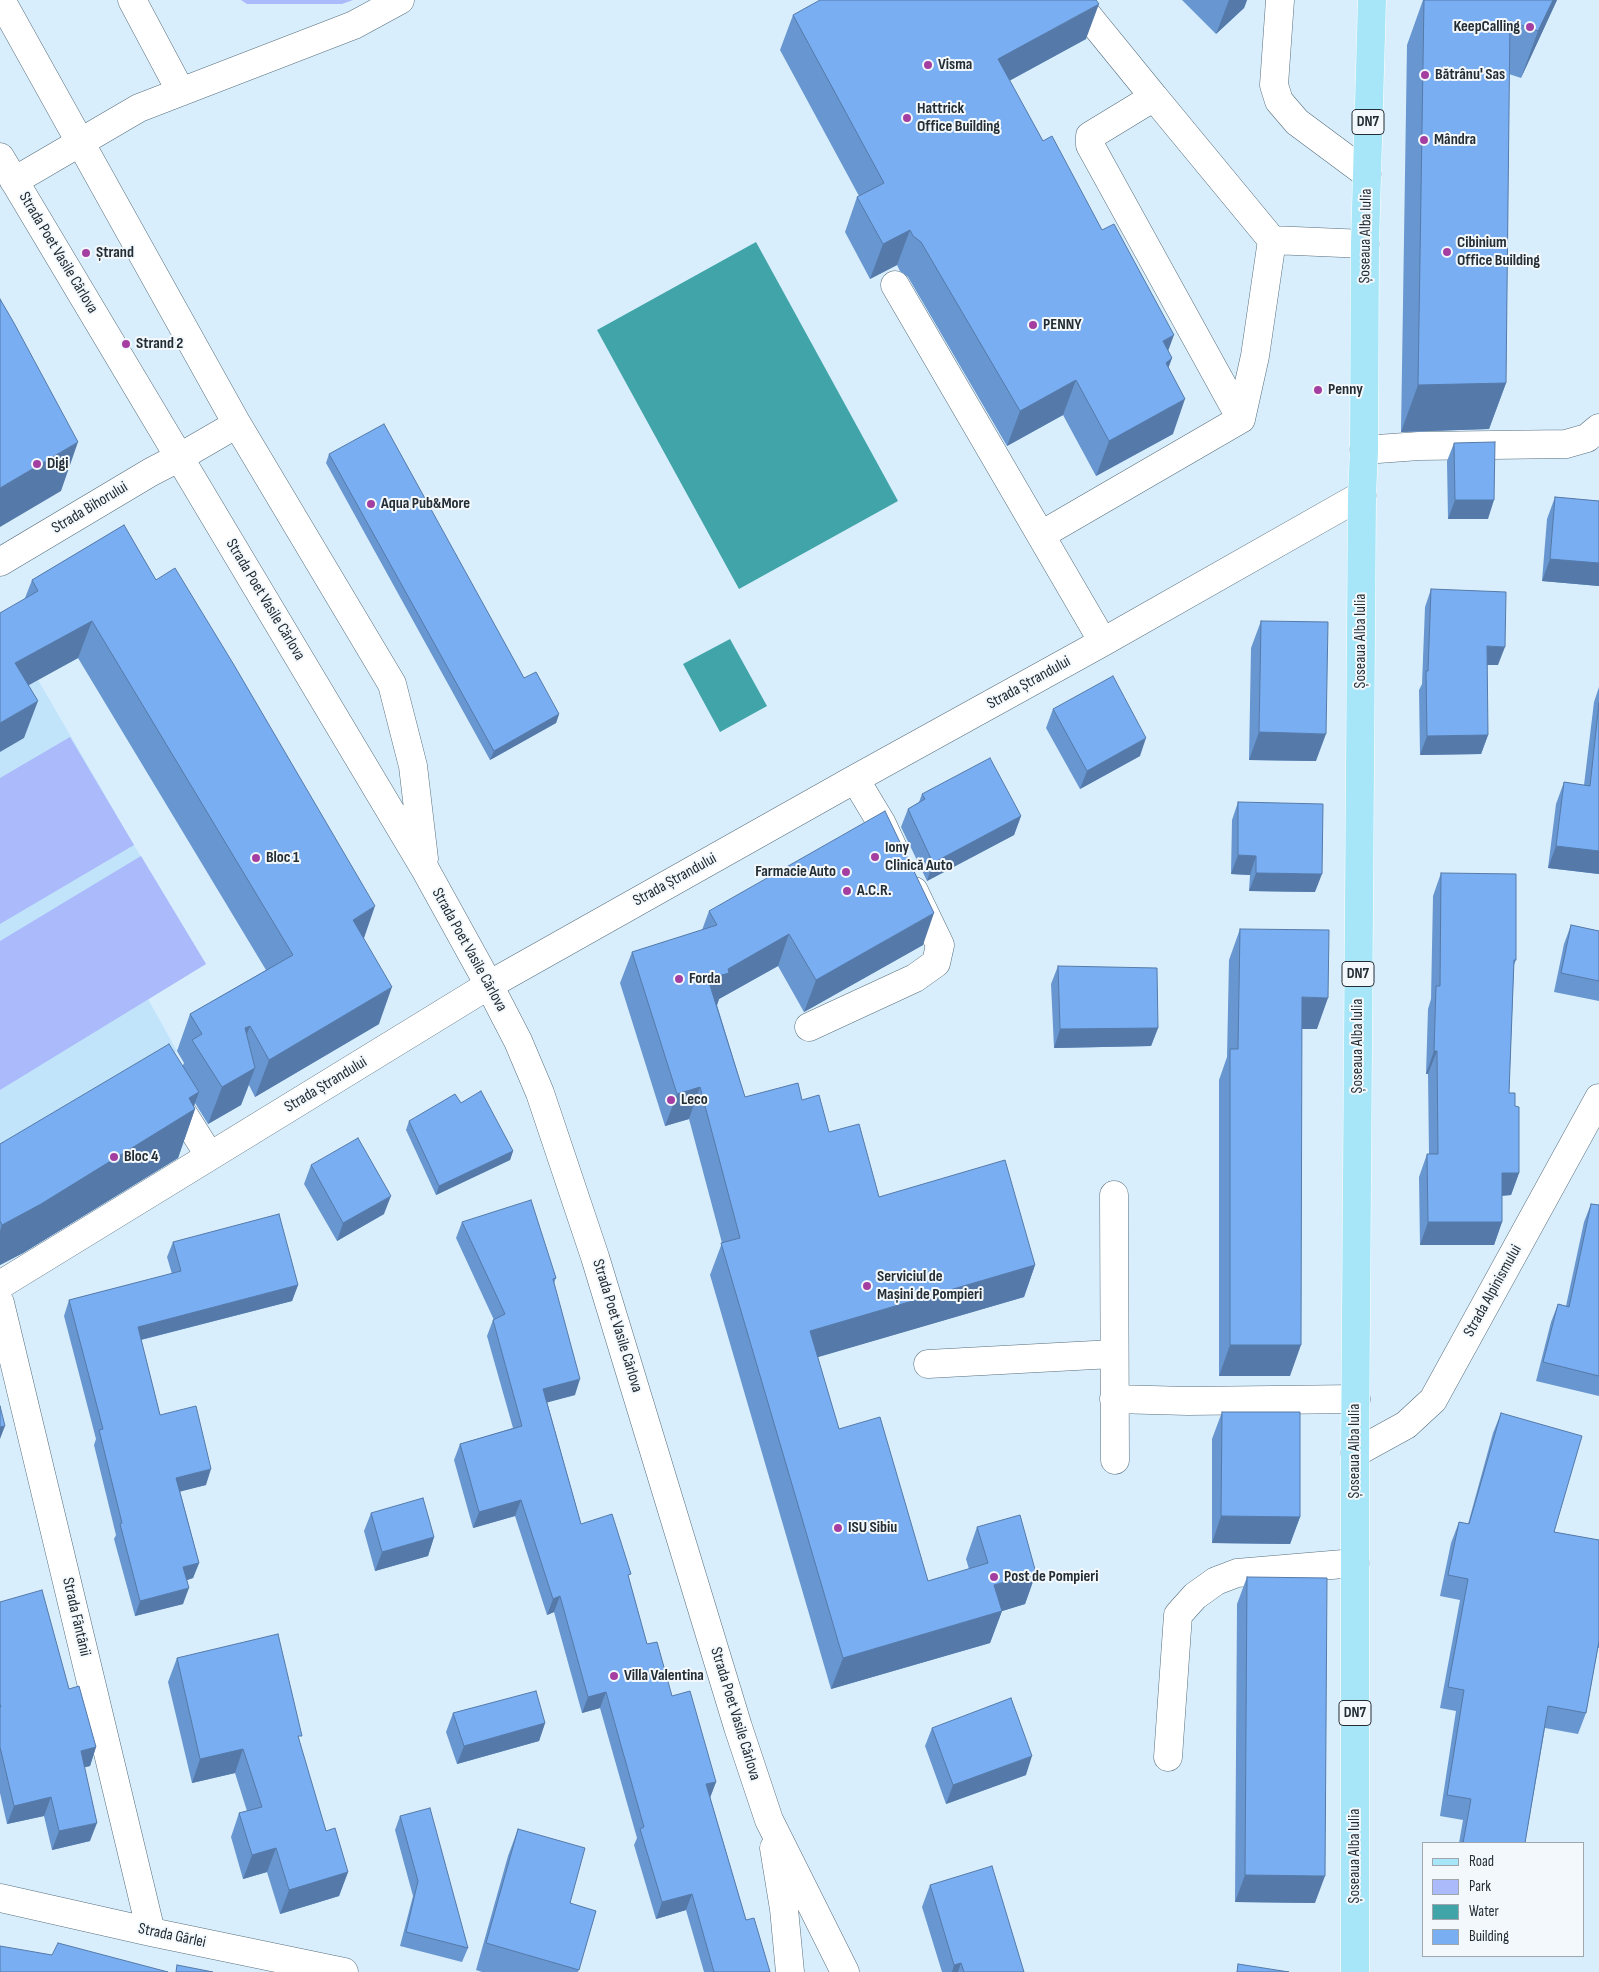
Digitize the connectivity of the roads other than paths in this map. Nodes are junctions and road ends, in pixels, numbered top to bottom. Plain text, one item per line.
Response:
1 (1, 0) edge
2 (132, 0) edge
3 (400, 0) edge
4 (1074, 0) edge
5 (1280, 0) edge
6 (1372, 0) edge
7 (181, 92) junction
8 (1154, 97) junction
9 (82, 142) junction
10 (0, 157) edge
11 (1367, 174) junction
12 (14, 181) junction
13 (1272, 240) junction
14 (1364, 244) junction
15 (895, 285) dead end
16 (1241, 419) junction
17 (237, 424) junction
18 (1599, 428) edge
19 (1364, 450) junction
20 (180, 457) junction
21 (1362, 495) junction
22 (1041, 535) junction
23 (0, 562) edge
24 (1103, 642) junction
25 (855, 779) junction
26 (425, 869) junction
27 (489, 985) junction
28 (809, 1027) dead end
29 (157, 1071) edge
30 (1599, 1098) edge
31 (209, 1155) junction
32 (1114, 1195) dead end
33 (0, 1285) edge
34 (0, 1303) edge
35 (1113, 1354) junction
36 (928, 1364) dead end
37 (1114, 1399) junction
38 (1356, 1399) junction
39 (1355, 1453) junction
40 (1115, 1460) dead end
41 (1355, 1563) junction
42 (1168, 1757) dead end
43 (769, 1820) junction
44 (0, 1898) edge
45 (151, 1932) junction
46 (344, 1972) edge
47 (790, 1972) edge
48 (845, 1972) edge
49 (1355, 1972) edge

1 - 9 street
2 - 7 street
3 - 7 street
4 - 8 street
5 - 11 street
6 - 11 main road, Șoseaua Alba Iulia / DN7
7 - 9 street
8 - 13 street
8 - 16 street
9 - 12 street
9 - 17 street
10 - 12 street, Strada Poet Vasile Cârlova
11 - 14 main road, Șoseaua Alba Iulia / DN7
12 - 20 street, Strada Poet Vasile Cârlova
13 - 14 street
13 - 16 street
14 - 19 main road, Șoseaua Alba Iulia / DN7
15 - 22 street
16 - 22 street
17 - 20 street, Strada Bihorului
17 - 26 street
18 - 19 street
19 - 21 main road, Șoseaua Alba Iulia / DN7
20 - 23 street, Strada Bihorului
20 - 26 street, Strada Poet Vasile Cârlova
21 - 24 street, Strada Ștrandului
21 - 38 main road, Șoseaua Alba Iulia / DN7
22 - 24 street
24 - 25 street, Strada Ștrandului
25 - 27 street, Strada Ștrandului
25 - 28 street
26 - 27 street, Strada Poet Vasile Cârlova
27 - 31 street, Strada Ștrandului
27 - 43 street, Strada Poet Vasile Cârlova
29 - 31 street
30 - 39 street, Strada Alpinismului
31 - 33 street, Strada Ștrandului
32 - 35 street
34 - 45 street, Strada Fântânii
35 - 36 street
35 - 37 street
37 - 38 street
37 - 40 street
38 - 39 main road, Șoseaua Alba Iulia / DN7
39 - 41 main road, Șoseaua Alba Iulia / DN7
41 - 42 street
41 - 49 main road, Șoseaua Alba Iulia / DN7
43 - 47 street, Strada Poet Vasile Cârlova
43 - 48 street, Strada Poet Vasile Cârlova
44 - 45 street, Strada Gârlei
45 - 46 street, Strada Gârlei

